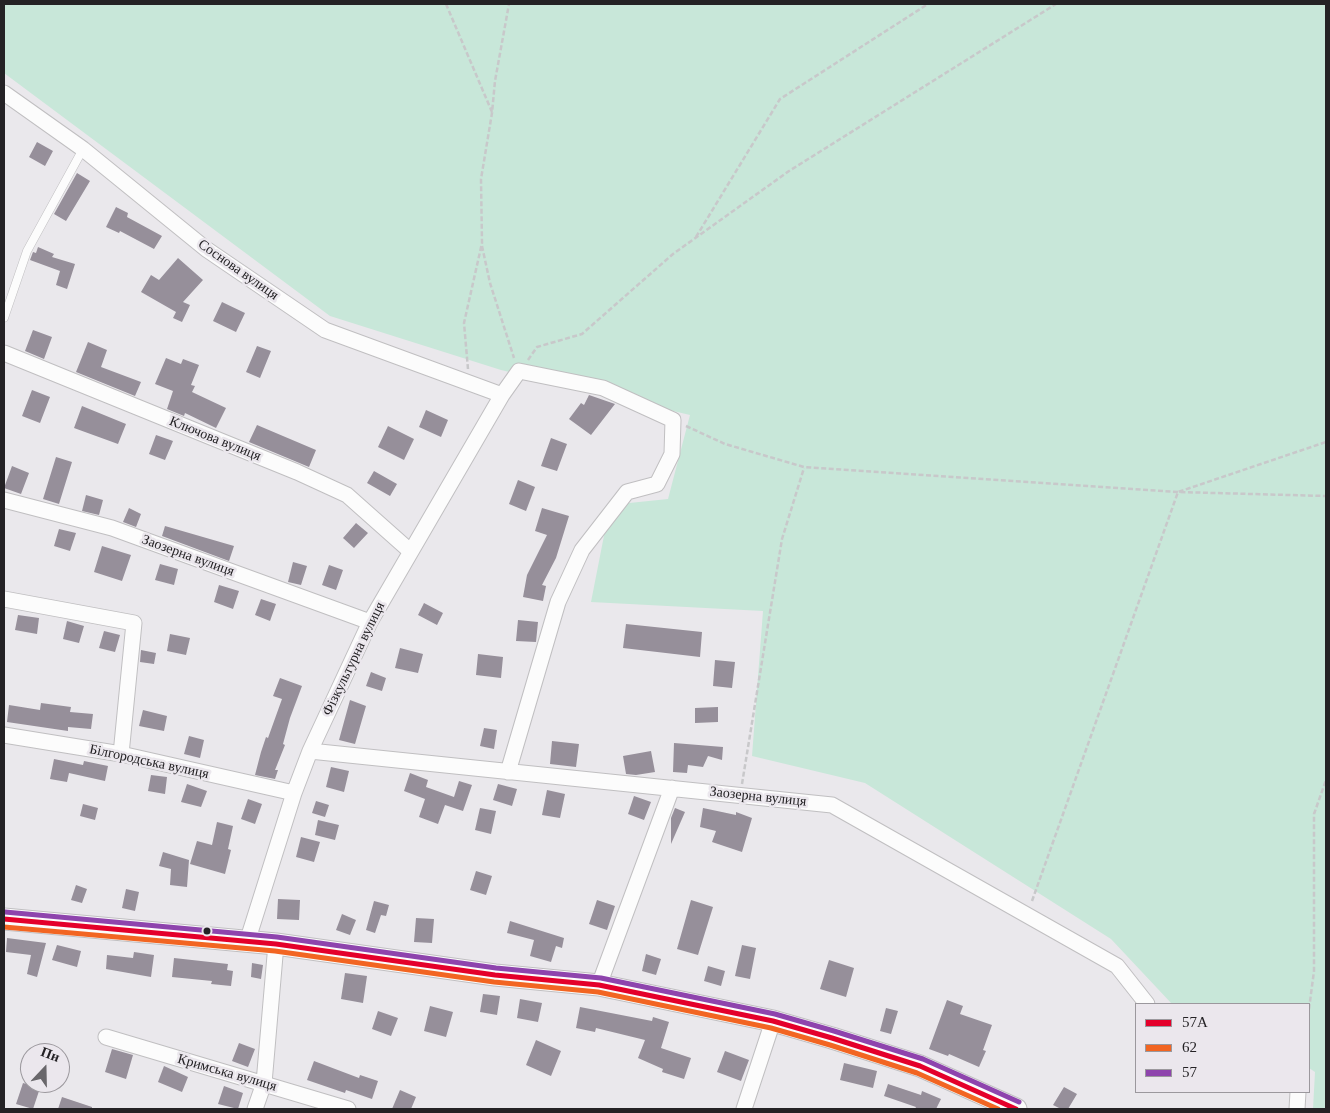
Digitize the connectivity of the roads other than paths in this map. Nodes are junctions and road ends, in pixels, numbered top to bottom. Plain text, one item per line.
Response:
1 (4, 93) edge
2 (83, 150) junction
3 (4, 318) edge
4 (4, 353) edge
5 (502, 395) junction
6 (4, 500) edge
7 (410, 551) junction
8 (4, 599) edge
9 (370, 622) junction
10 (4, 735) edge
11 (310, 750) junction
12 (121, 754) junction
13 (508, 772) junction
14 (672, 788) junction
15 (294, 793) junction
16 (4, 919) edge
17 (247, 942) junction
18 (276, 944) junction
19 (600, 985) junction
20 (1146, 1003) edge
21 (773, 1021) junction
22 (106, 1038) dead end
23 (264, 1083) junction
24 (1298, 1093) edge
25 (255, 1109) edge
26 (348, 1109) edge
27 (744, 1109) edge
28 (1016, 1109) edge
29 (1297, 1109) edge

1 - 2 street, Соснова вулиця
2 - 3 lane
2 - 5 street, Соснова вулиця
4 - 7 street, Ключова вулиця
5 - 7 street, Фізкультурна вулиця
5 - 13 street, Фізкультурна вулиця
6 - 9 street, Заозерна вулиця
7 - 9 street, Фізкультурна вулиця
8 - 12 street
9 - 11 street, Фізкультурна вулиця
10 - 12 street, Білгородська вулиця
11 - 13 street, Заозерна вулиця
11 - 15 street, Фізкультурна вулиця
12 - 15 street, Білгородська вулиця
13 - 14 street, Заозерна вулиця
14 - 19 street
14 - 20 street, Заозерна вулиця
15 - 17 street, Фізкультурна вулиця
16 - 17 main road
17 - 18 main road
18 - 19 main road
18 - 23 street
19 - 21 main road
21 - 27 street
21 - 28 main road
22 - 23 street, Кримська вулиця
23 - 25 street
23 - 26 street, Кримська вулиця
24 - 29 street

